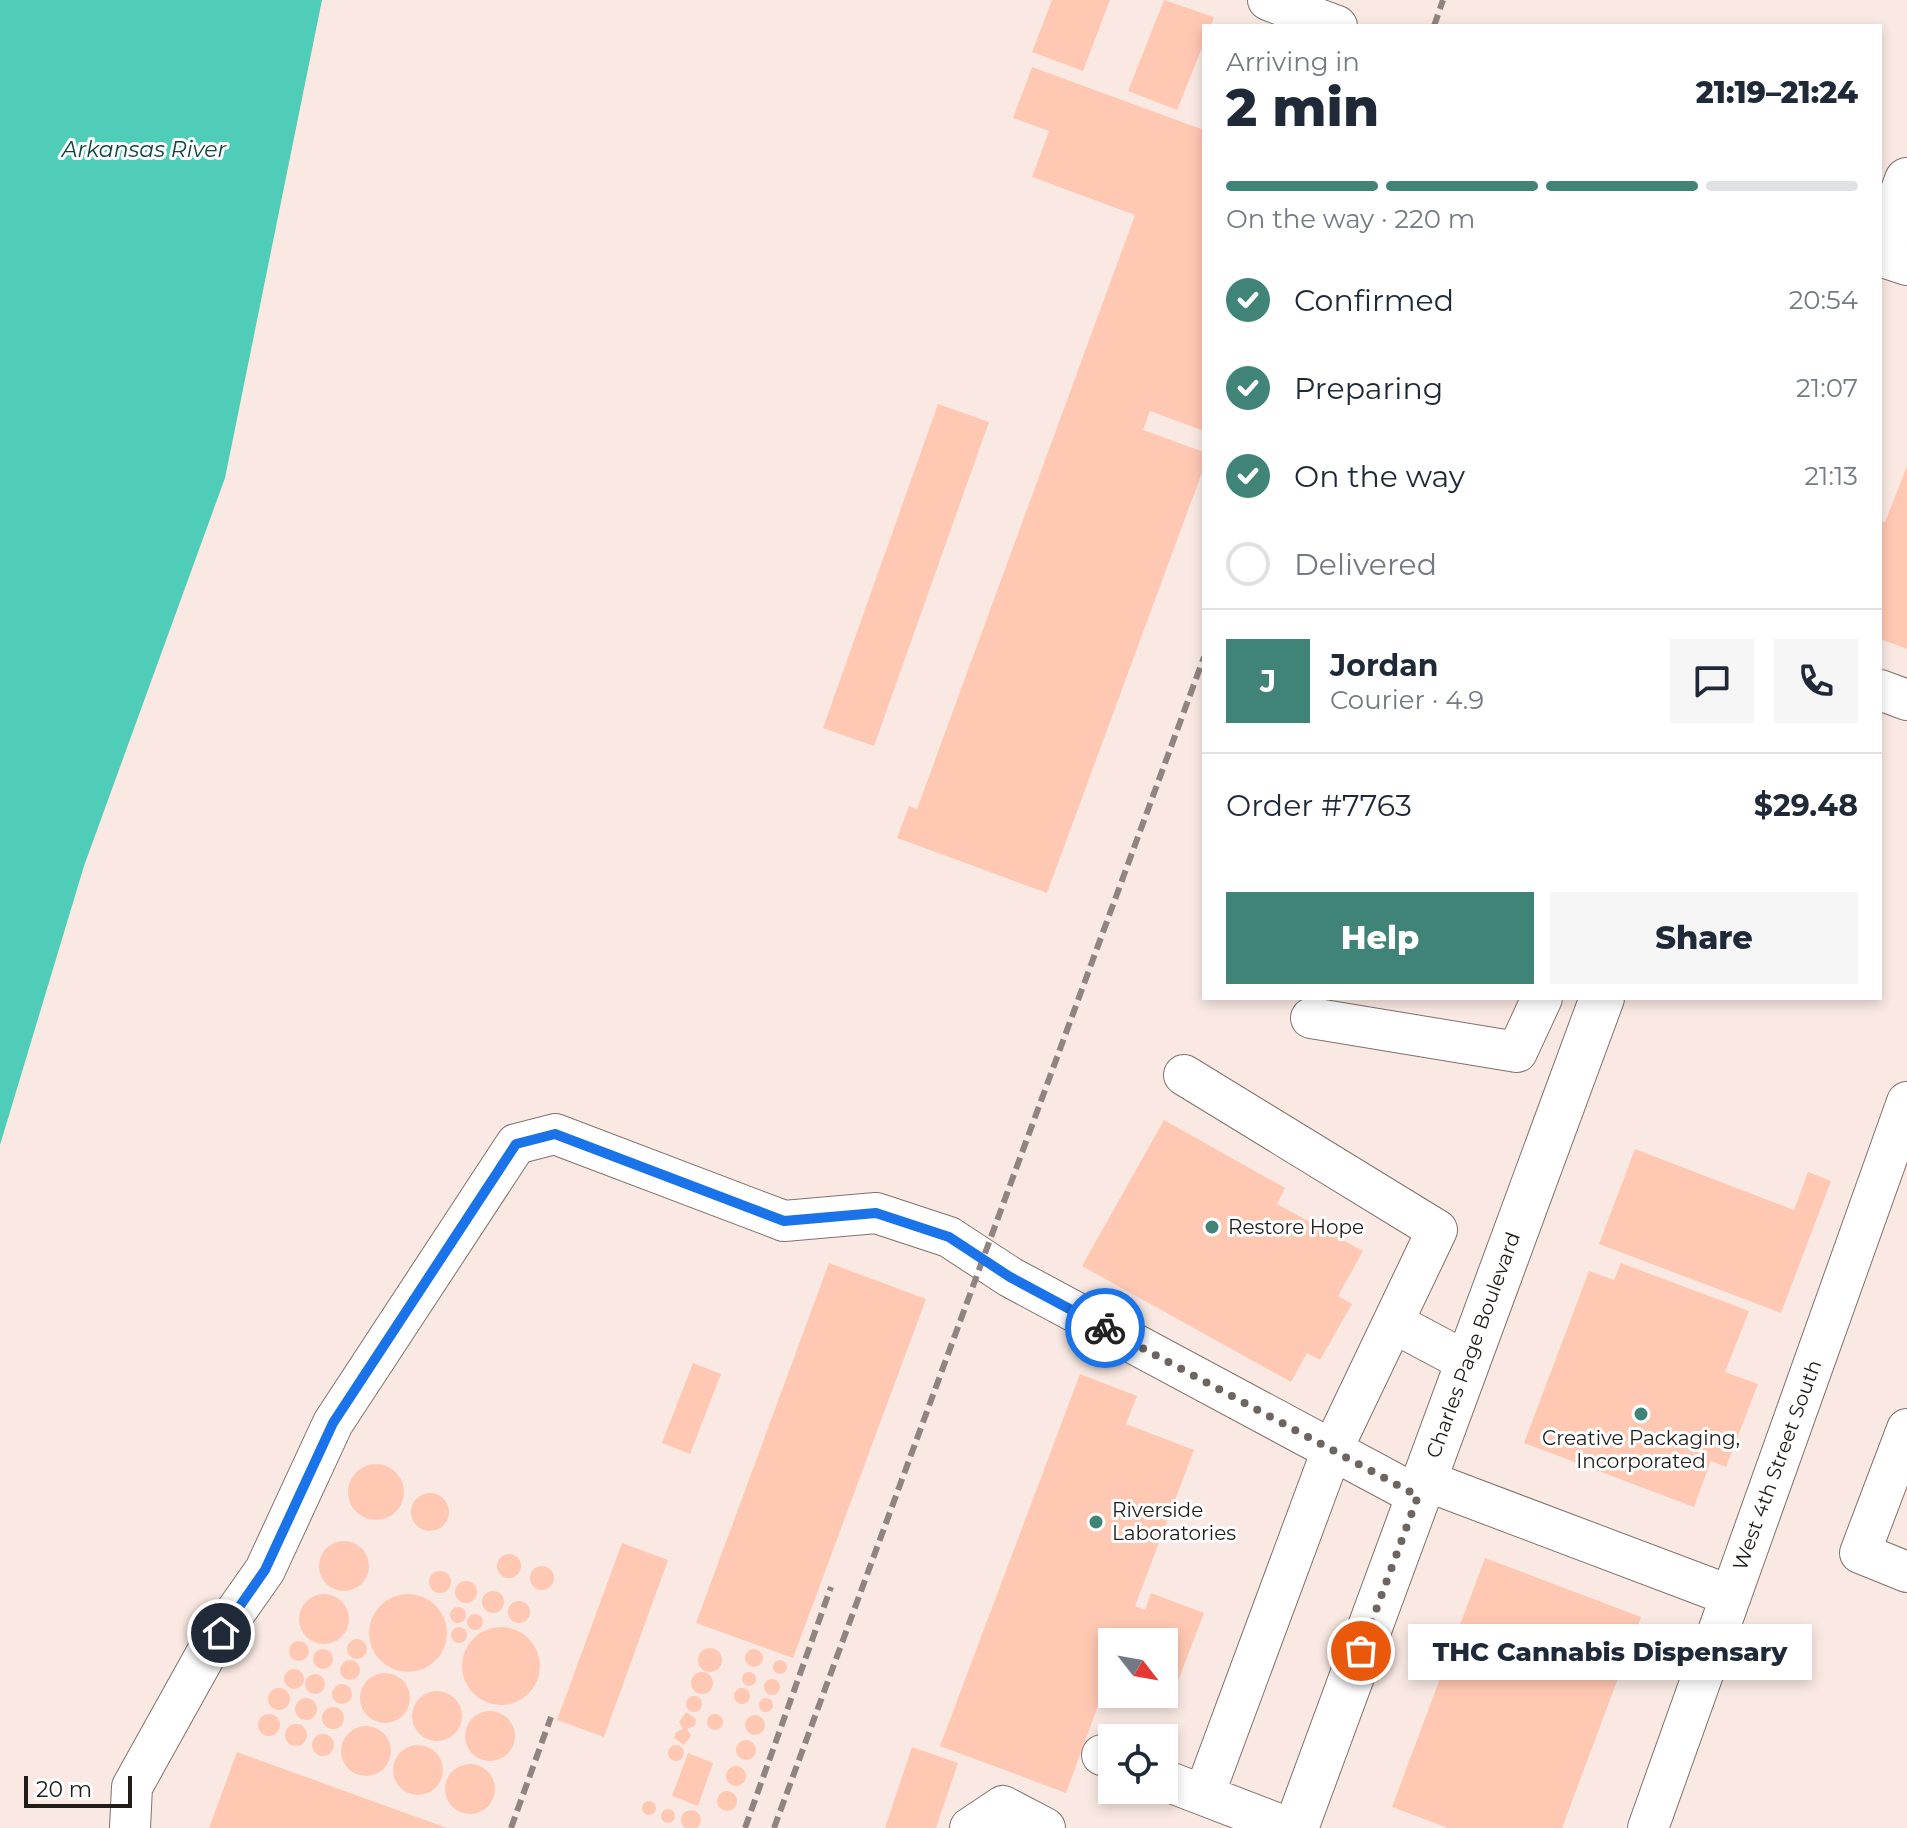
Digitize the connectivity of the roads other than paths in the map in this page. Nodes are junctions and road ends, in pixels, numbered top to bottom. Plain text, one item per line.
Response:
1 (1268, 0) edge
2 (1332, 24) edge
3 (1907, 180) edge
4 (1882, 249) edge
5 (1882, 256) edge
6 (1907, 265) edge
7 (1882, 691) edge
8 (1907, 700) edge
9 (1541, 1000) edge
10 (1601, 1000) edge
11 (1311, 1018) dead end
12 (1184, 1075) dead end
13 (1907, 1102) edge
14 (1394, 1323) junction
15 (1467, 1362) junction
16 (1907, 1429) edge
17 (1332, 1450) junction
18 (1421, 1488) junction
19 (1907, 1572) edge
20 (1731, 1596) junction
21 (1178, 1785) edge
22 (1204, 1795) junction
23 (130, 1828) edge
24 (970, 1828) edge
25 (1045, 1828) edge
26 (1289, 1828) edge
27 (1296, 1828) edge
28 (1648, 1828) edge

1 - 2 street
3 - 4 main road
5 - 6 street
7 - 8 street
9 - 11 street
10 - 15 main road, Charles Page Boulevard
12 - 14 street
13 - 20 street, West 4th Street South
14 - 15 street
14 - 17 street
15 - 18 main road, Charles Page Boulevard
16 - 19 street
17 - 18 street
17 - 22 street
17 - 23 street
18 - 20 street
18 - 27 main road, Charles Page Boulevard
20 - 28 street, West 4th Street South
21 - 22 street
22 - 26 street
24 - 25 street

